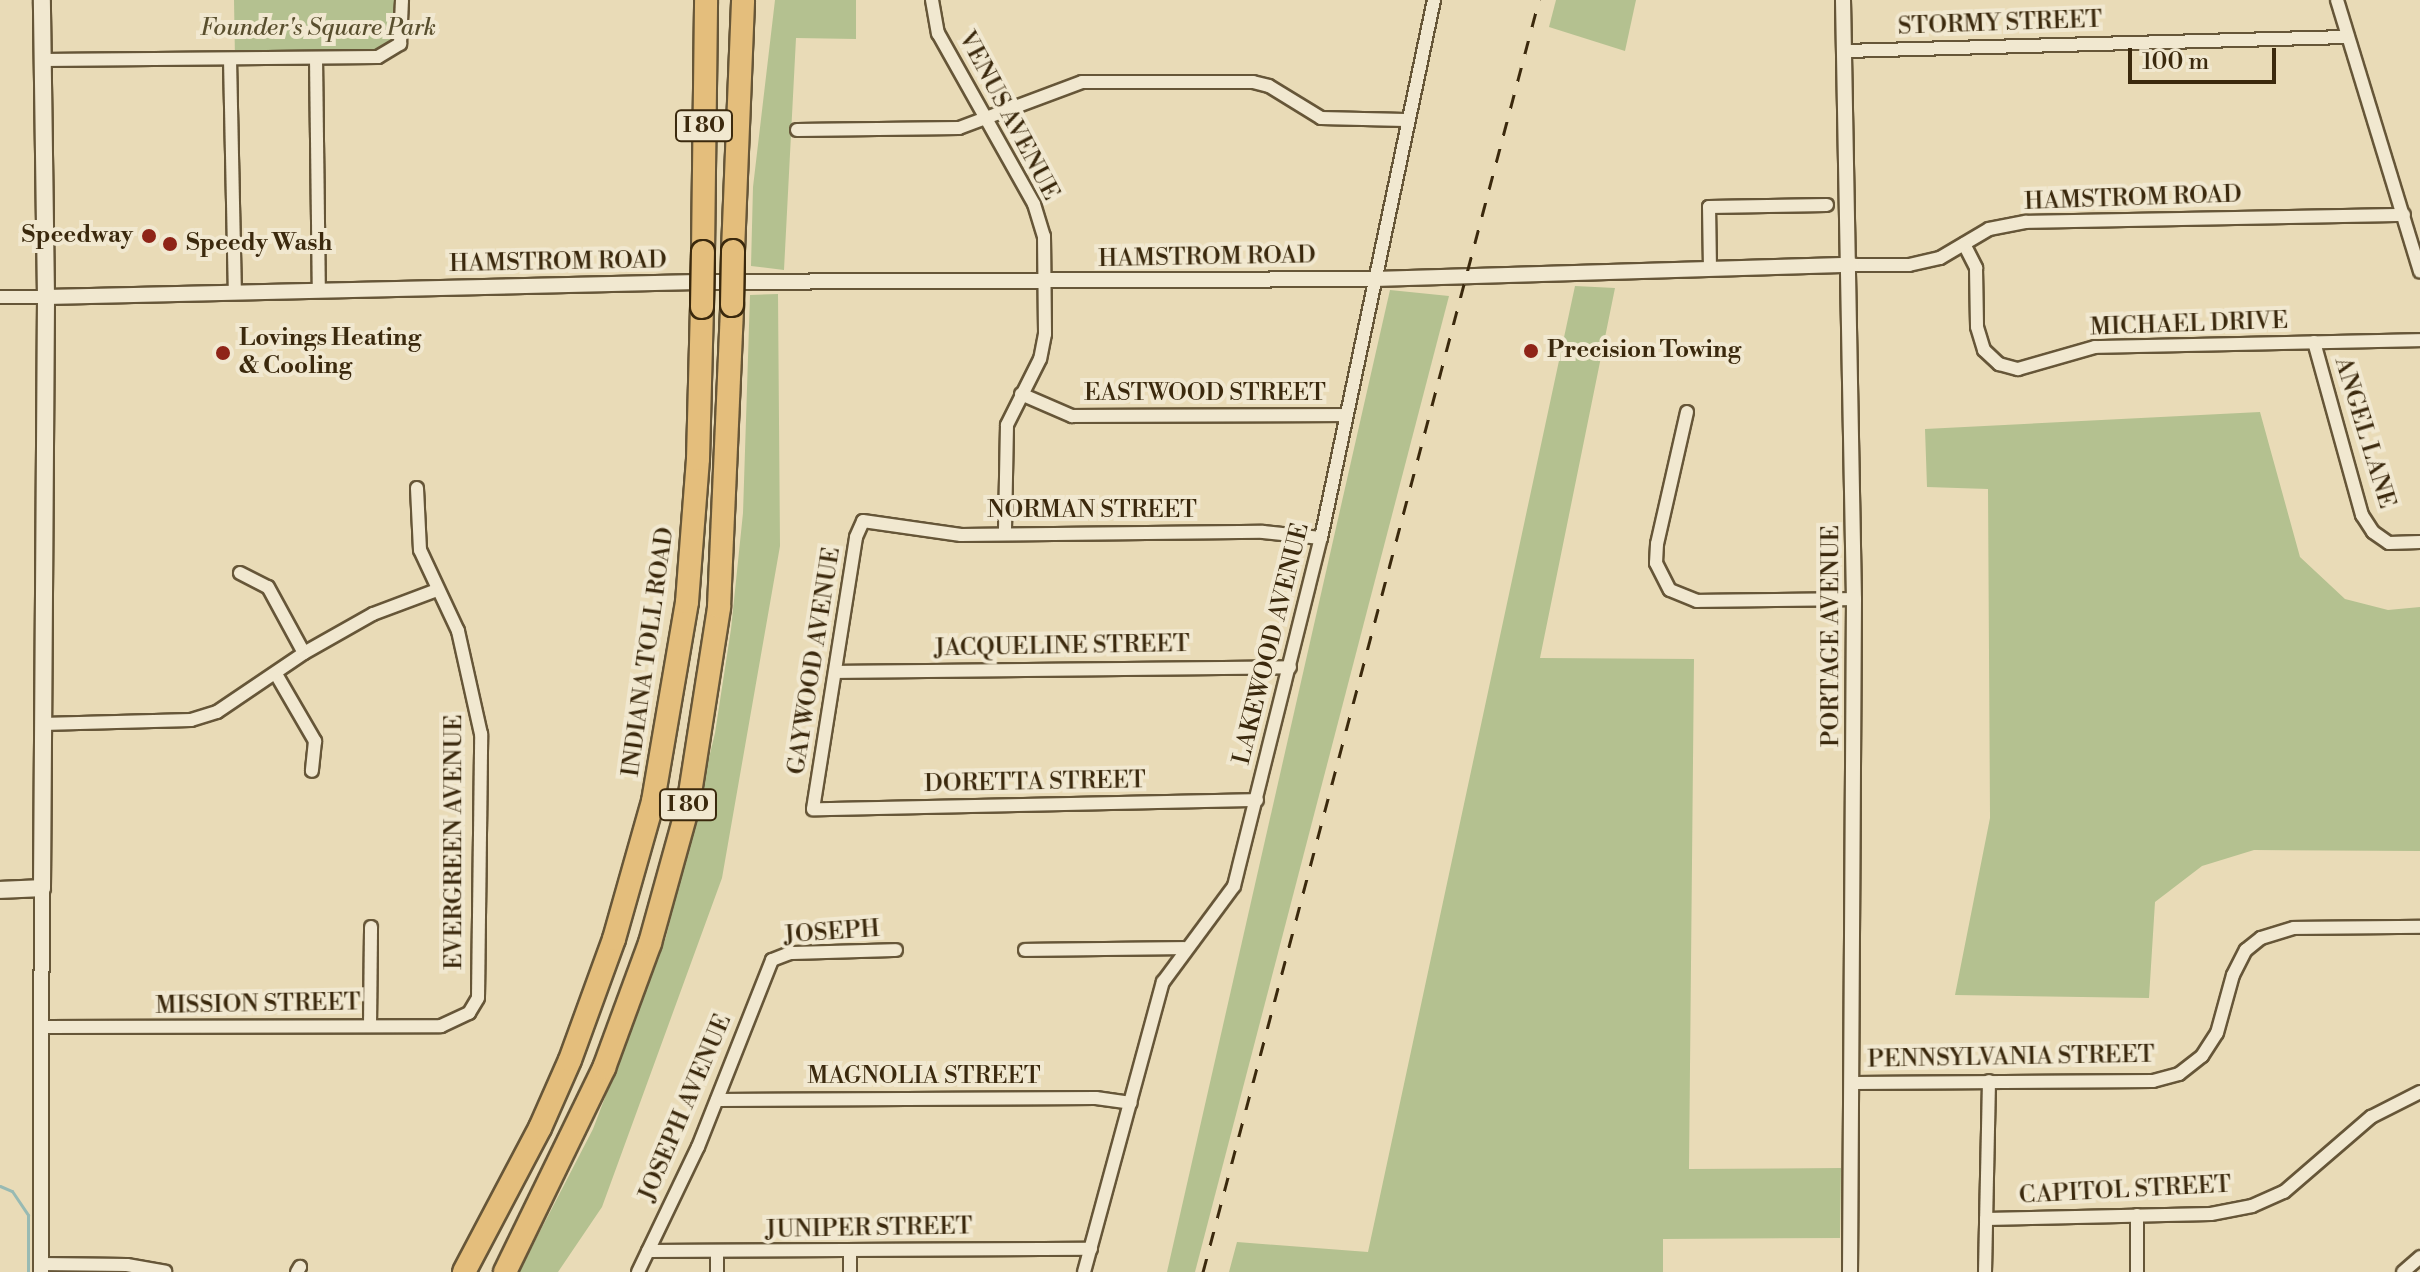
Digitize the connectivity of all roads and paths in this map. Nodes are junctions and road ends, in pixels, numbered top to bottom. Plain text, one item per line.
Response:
1 (42, 0) edge
2 (402, 0) edge
3 (706, 0) edge
4 (743, 0) edge
5 (932, 0) edge
6 (1434, 0) edge
7 (1843, 0) edge
8 (2337, 0) edge
9 (2347, 37) junction
10 (1845, 51) junction
11 (316, 58) junction
12 (230, 59) junction
13 (42, 60) junction
14 (986, 119) junction
15 (1405, 120) junction
16 (797, 130) dead end
17 (1827, 205) dead end
18 (2404, 215) junction
19 (1964, 244) junction
20 (1852, 265) junction
21 (1710, 269) junction
22 (2420, 272) edge
23 (1373, 279) junction
24 (1045, 282) junction
25 (319, 291) junction
26 (235, 293) junction
27 (0, 297) edge
28 (46, 297) junction
29 (2420, 340) edge
30 (2314, 342) junction
31 (1021, 394) junction
32 (1687, 412) dead end
33 (1346, 415) junction
34 (417, 488) dead end
35 (863, 521) joint
36 (1005, 533) junction
37 (1321, 538) junction
38 (2420, 542) edge
39 (240, 573) dead end
40 (437, 590) junction
41 (1854, 599) junction
42 (304, 653) junction
43 (1290, 667) junction
44 (835, 672) junction
45 (276, 674) junction
46 (42, 724) junction
47 (312, 771) dead end
48 (1257, 800) junction
49 (813, 809) joint
50 (42, 888) junction
51 (0, 890) edge
52 (371, 927) dead end
53 (2420, 927) edge
54 (1184, 948) junction
55 (896, 950) dead end
56 (1025, 950) dead end
57 (772, 960) joint
58 (469, 1013) joint
59 (370, 1026) junction
60 (43, 1027) junction
61 (1989, 1081) junction
62 (1854, 1083) junction
63 (2420, 1092) edge
64 (717, 1100) junction
65 (1131, 1103) junction
66 (2137, 1215) junction
67 (1986, 1219) junction
68 (1091, 1249) junction
69 (648, 1251) junction
70 (850, 1251) junction
71 (717, 1252) junction
72 (2420, 1257) edge
73 (41, 1268) edge
74 (165, 1272) edge
75 (464, 1272) edge
76 (505, 1272) edge
77 (638, 1272) edge
78 (717, 1272) edge
79 (850, 1272) edge
80 (1084, 1272) edge
81 (1850, 1272) edge
82 (1985, 1272) edge
83 (2137, 1272) edge
84 (2403, 1272) edge

1 - 13 main road
2 - 11 street
3 - 75 highway, INDIANA TOLL ROAD / I 80, bridge
4 - 76 highway, I 80, bridge
5 - 14 street, VENUS AVENUE
6 - 15 street, LAKEWOOD AVENUE
7 - 10 street, PORTAGE AVENUE
8 - 9 street
9 - 10 street, STORMY STREET
9 - 18 street
10 - 20 street, PORTAGE AVENUE
11 - 12 street
11 - 25 street
12 - 13 street
12 - 26 street
13 - 28 main road
14 - 15 street
14 - 16 street
14 - 24 street, VENUS AVENUE
15 - 23 street, LAKEWOOD AVENUE
17 - 21 street
18 - 19 street, HAMSTROM ROAD
18 - 22 street
19 - 20 street, HAMSTROM ROAD
19 - 30 street, MICHAEL DRIVE
20 - 21 street, HAMSTROM ROAD
20 - 41 street, PORTAGE AVENUE
21 - 23 street, HAMSTROM ROAD
23 - 24 street, HAMSTROM ROAD
23 - 33 street, LAKEWOOD AVENUE
24 - 25 street, HAMSTROM ROAD
24 - 31 street, VENUS AVENUE
25 - 26 street, HAMSTROM ROAD
26 - 28 street, HAMSTROM ROAD
27 - 28 street, HAMSTROM ROAD
28 - 46 main road
29 - 30 street, MICHAEL DRIVE
30 - 38 street, ANGEL LANE
31 - 33 street, EASTWOOD STREET
31 - 36 street, VENUS AVENUE
32 - 41 street
33 - 37 street, LAKEWOOD AVENUE
34 - 40 street, EVERGREEN AVENUE
35 - 36 street, NORMAN STREET
35 - 44 street, GAYWOOD AVENUE
36 - 37 street, NORMAN STREET
37 - 43 street, LAKEWOOD AVENUE
39 - 42 street
40 - 42 street
40 - 58 street, EVERGREEN AVENUE
41 - 62 street, PORTAGE AVENUE
42 - 45 street
43 - 44 street, JACQUELINE STREET
43 - 48 street, LAKEWOOD AVENUE
44 - 49 street, GAYWOOD AVENUE
45 - 46 street
45 - 47 street
46 - 50 main road
48 - 49 street, DORETTA STREET
48 - 54 street, LAKEWOOD AVENUE
50 - 51 main road
50 - 60 street
52 - 59 street
53 - 61 street, PENNSYLVANIA STREET
54 - 56 street
54 - 65 street, LAKEWOOD AVENUE
55 - 57 street, JOSEPH
57 - 64 street, JOSEPH AVENUE
58 - 59 street, MISSION STREET
59 - 60 street, MISSION STREET
60 - 73 street
61 - 62 street, PENNSYLVANIA STREET
61 - 67 street
62 - 81 street, PORTAGE AVENUE
63 - 66 street, CAPITOL STREET
64 - 65 street, MAGNOLIA STREET
64 - 69 street, JOSEPH AVENUE
65 - 68 street, LAKEWOOD AVENUE
66 - 67 street, CAPITOL STREET
66 - 83 street
67 - 82 street
68 - 70 street, JUNIPER STREET
68 - 80 street, LAKEWOOD AVENUE
69 - 71 street, JUNIPER STREET
69 - 77 street, JOSEPH AVENUE
70 - 71 street, JUNIPER STREET
70 - 79 street
71 - 78 street
72 - 84 street
73 - 74 street

